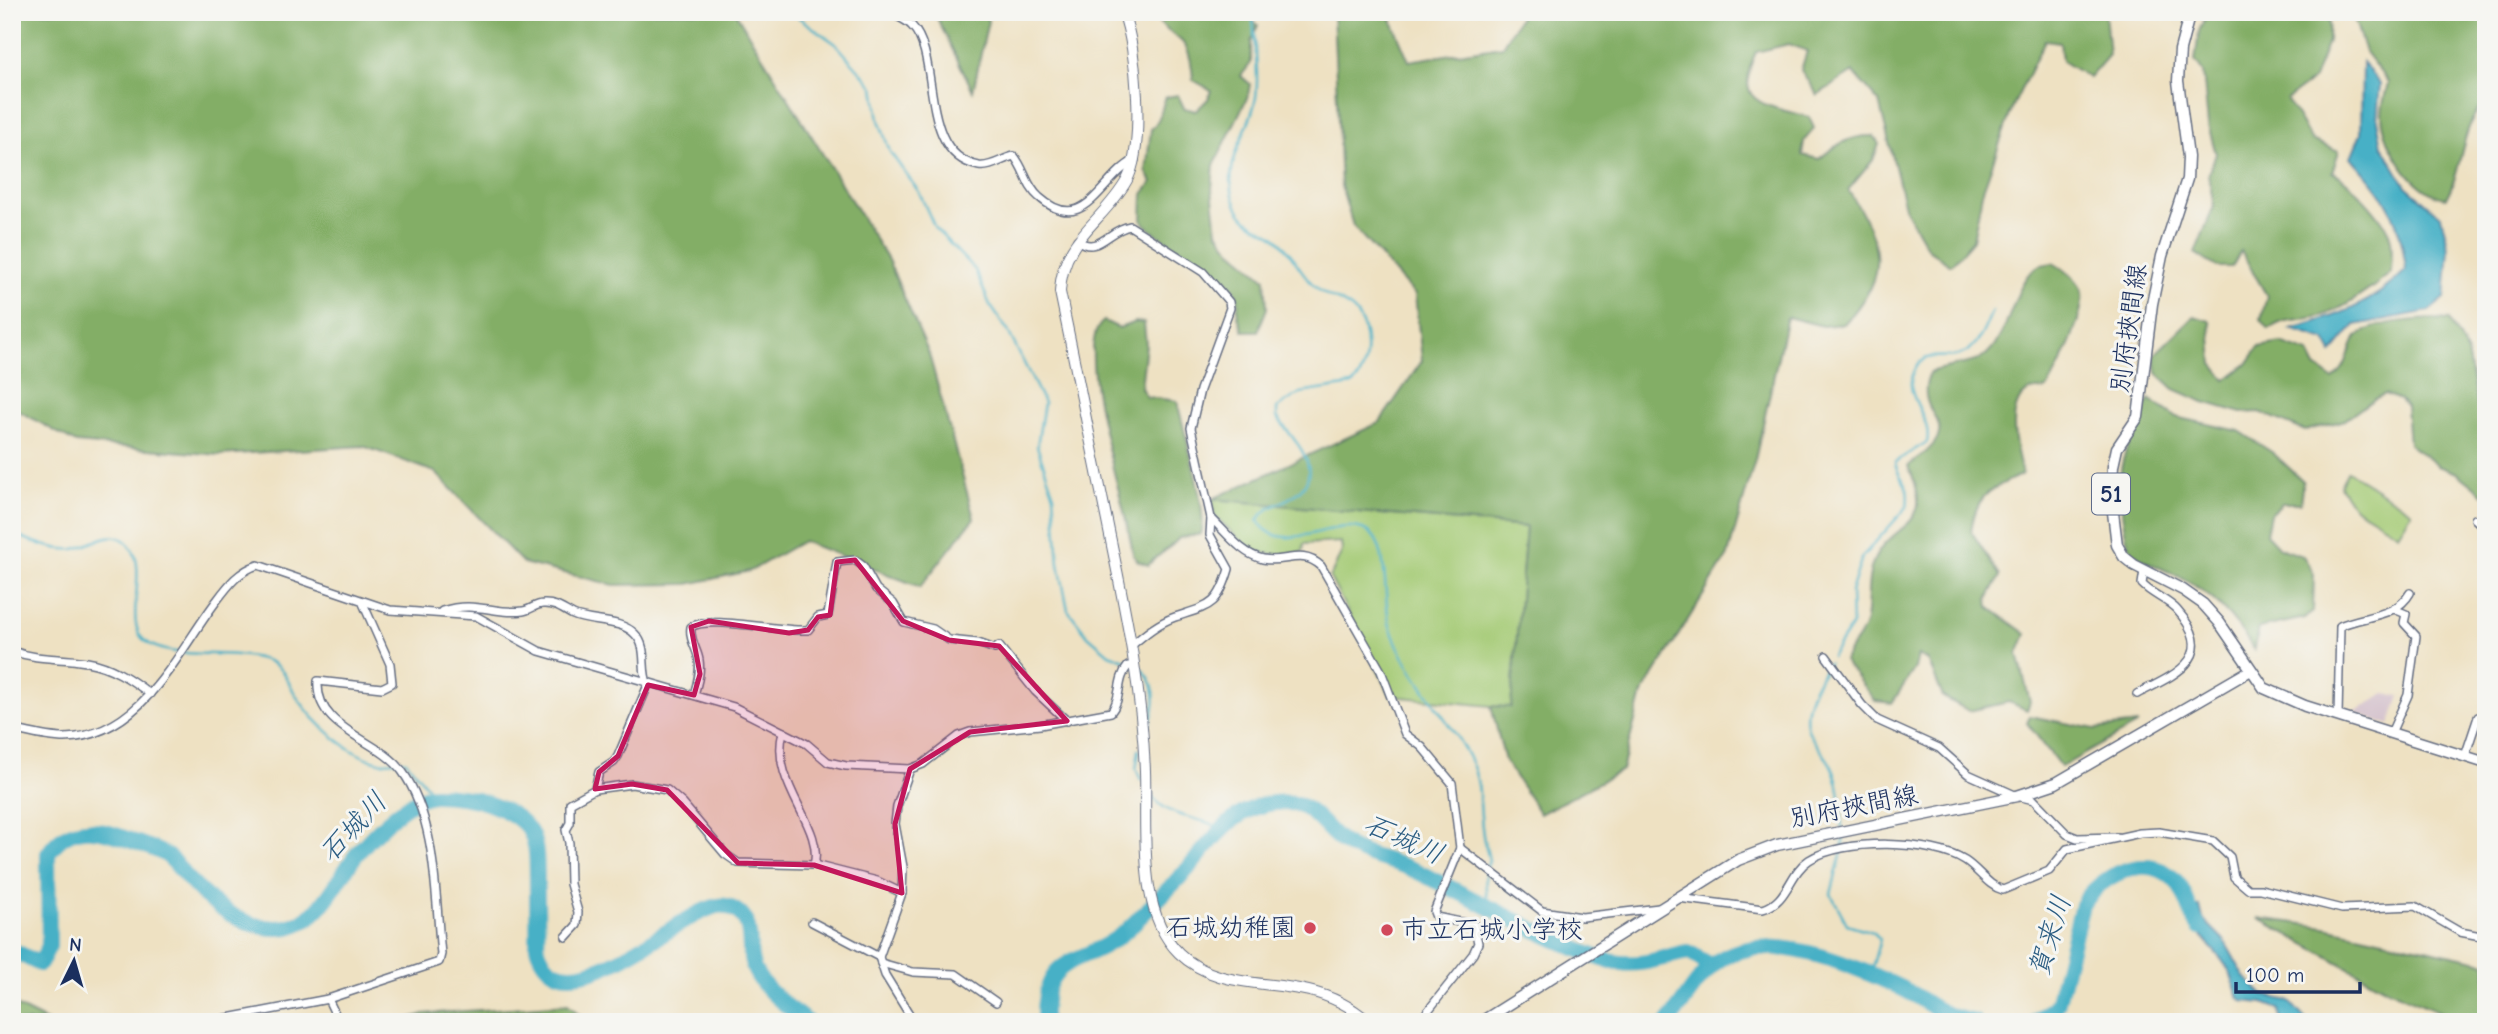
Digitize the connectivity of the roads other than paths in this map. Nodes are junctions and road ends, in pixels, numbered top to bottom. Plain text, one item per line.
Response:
1 (889, 12) edge
2 (1123, 12) edge
3 (2190, 12) edge
4 (1136, 160) junction
5 (1077, 240) junction
6 (1211, 518) junction
7 (2475, 519) dead end
8 (2486, 529) edge
9 (2144, 571) junction
10 (2410, 593) dead end
11 (362, 601) junction
12 (2394, 609) junction
13 (435, 614) junction
14 (1132, 645) junction
15 (12, 651) edge
16 (1826, 656) dead end
17 (1135, 666) junction
18 (2251, 670) junction
19 (648, 685) junction
20 (150, 694) junction
21 (2137, 694) dead end
22 (694, 695) junction
23 (2338, 716) junction
24 (2477, 717) dead end
25 (1067, 721) junction
26 (12, 729) edge
27 (783, 732) junction
28 (2391, 733) junction
29 (2465, 756) junction
30 (2486, 763) edge
31 (910, 769) junction
32 (595, 789) junction
33 (2017, 796) junction
34 (2123, 837) junction
35 (1460, 848) junction
36 (814, 865) junction
37 (902, 893) junction
38 (1674, 898) junction
39 (1659, 908) junction
40 (812, 922) dead end
41 (566, 937) dead end
42 (2486, 937) edge
43 (880, 960) junction
44 (328, 999) junction
45 (996, 1002) dead end
46 (1353, 1009) junction
47 (207, 1022) edge
48 (339, 1022) edge
49 (914, 1022) edge
50 (1347, 1022) edge
51 (1369, 1022) edge
52 (1419, 1022) edge
53 (1481, 1022) edge

1 - 4 street
2 - 4 street
3 - 9 main road, 別府挾間線 / 51
4 - 5 street
5 - 6 street
5 - 14 street
6 - 14 street
6 - 35 street
7 - 8 street
9 - 18 main road, 別府挾間線 / 51
9 - 21 street
10 - 12 street
11 - 13 street
11 - 20 street
11 - 44 street
12 - 23 street
12 - 28 street
13 - 19 street
13 - 19 street
14 - 17 street
15 - 20 street
16 - 33 street
17 - 25 street
17 - 46 street
18 - 23 main road, 別府挾間線 / 51
18 - 33 main road, 別府挾間線
19 - 22 street
19 - 32 street
20 - 26 street
22 - 25 street
22 - 27 street
23 - 28 main road, 別府挾間線 / 51
24 - 29 street
25 - 31 street
27 - 31 street
27 - 36 street
28 - 29 main road, 別府挾間線 / 51
29 - 30 main road, 別府挾間線 / 51
31 - 37 street
32 - 36 street
32 - 41 street
33 - 34 street
33 - 38 main road, 別府挾間線
34 - 38 street
34 - 42 street
35 - 39 street
35 - 52 street
36 - 37 street
37 - 43 street
38 - 39 main road, 別府挾間線
39 - 53 main road, 別府挾間線
40 - 43 street
43 - 45 street
43 - 49 street
44 - 47 street
44 - 48 street
46 - 50 street
46 - 51 street

